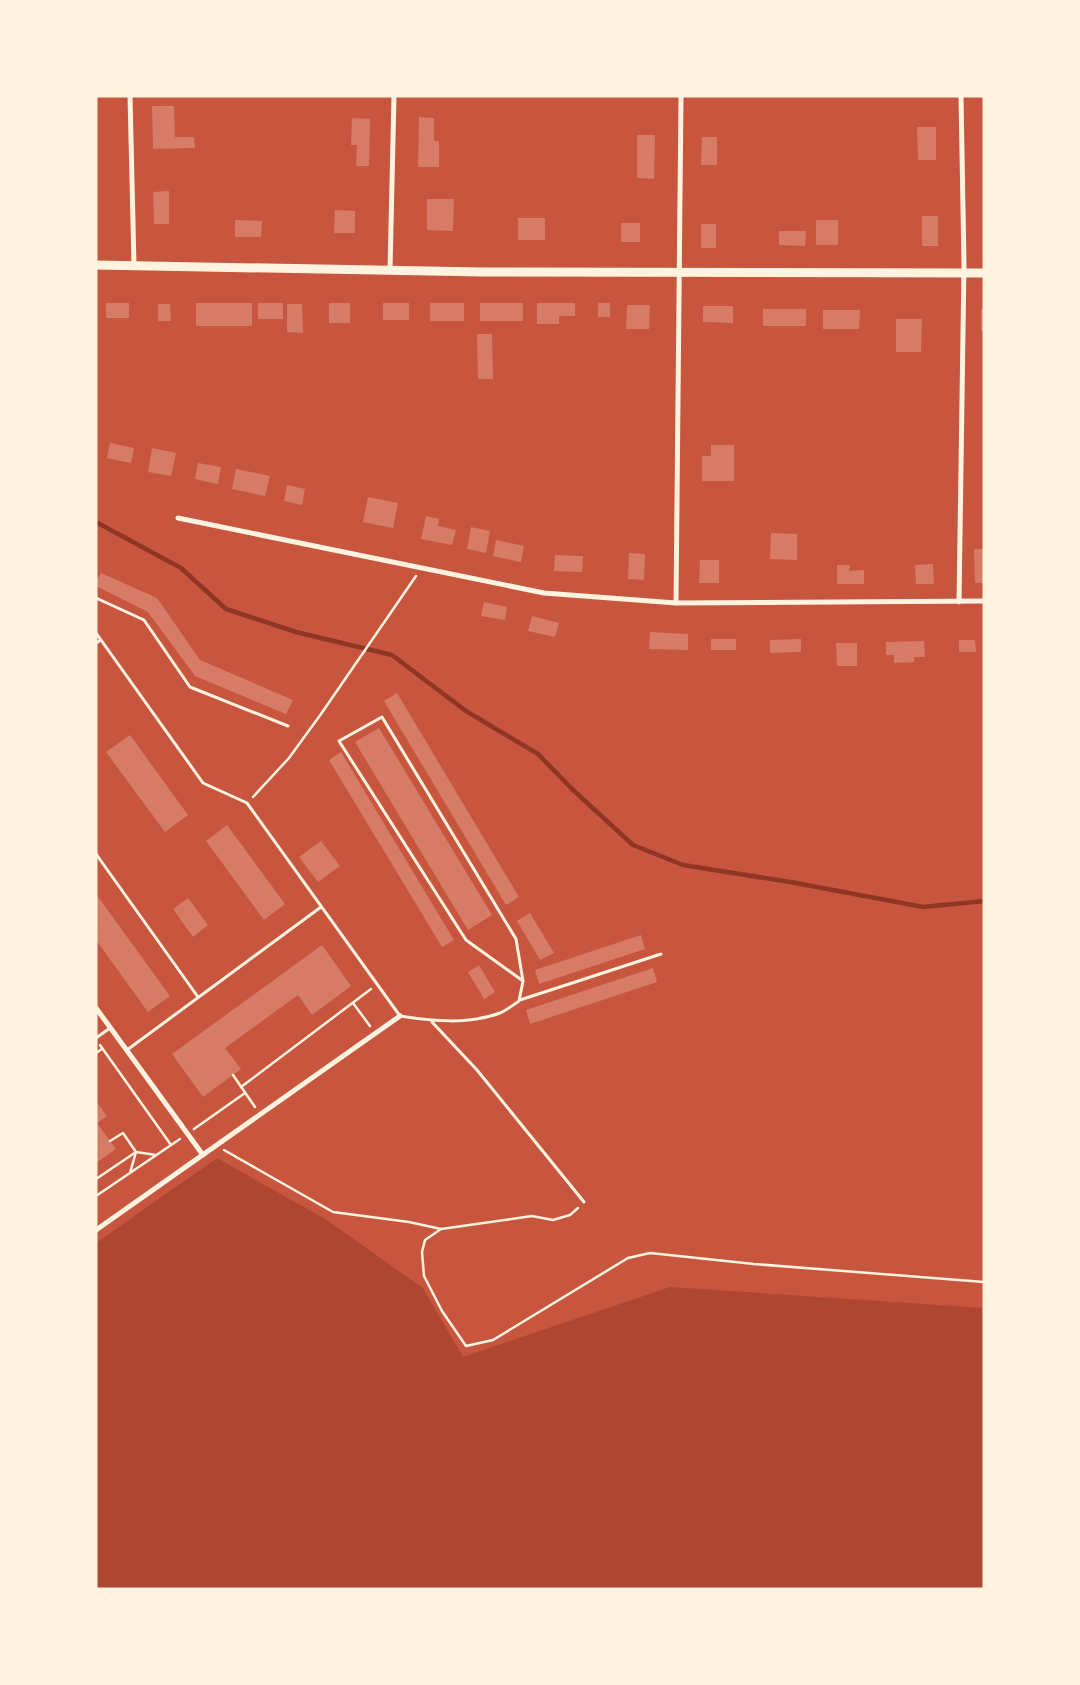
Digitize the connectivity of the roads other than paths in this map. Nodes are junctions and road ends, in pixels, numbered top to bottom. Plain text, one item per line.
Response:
1 (130, 96) edge
2 (394, 96) edge
3 (681, 96) edge
4 (960, 96) edge
5 (96, 265) edge
6 (134, 265) junction
7 (390, 270) junction
8 (680, 272) junction
9 (963, 273) junction
10 (984, 273) edge
11 (178, 518) dead end
12 (96, 598) edge
13 (984, 601) edge
14 (958, 602) junction
15 (676, 603) junction
16 (96, 634) edge
17 (101, 640) junction
18 (96, 643) edge
19 (288, 726) dead end
20 (96, 854) edge
21 (321, 906) junction
22 (660, 954) dead end
23 (523, 981) junction
24 (198, 997) junction
25 (520, 1001) junction
26 (96, 1008) edge
27 (400, 1016) junction
28 (432, 1021) junction
29 (111, 1028) junction
30 (96, 1039) edge
31 (127, 1050) junction
32 (203, 1154) junction
33 (584, 1202) road end
34 (96, 1230) edge

1 - 6 street
2 - 7 street
3 - 8 street
4 - 9 street
5 - 6 street
6 - 7 street
7 - 8 street
8 - 9 street
8 - 15 street
9 - 10 street
9 - 14 street
11 - 15 street
12 - 19 lane
13 - 14 street
14 - 15 street
16 - 17 lane
17 - 18 lane
17 - 21 lane
20 - 24 lane
21 - 24 lane
21 - 27 lane
22 - 25 lane
23 - 23 lane
23 - 25 lane
24 - 31 lane
25 - 28 lane
26 - 29 street
27 - 28 lane
27 - 32 street
28 - 33 lane
29 - 30 lane
29 - 31 street
31 - 32 street
32 - 34 street

